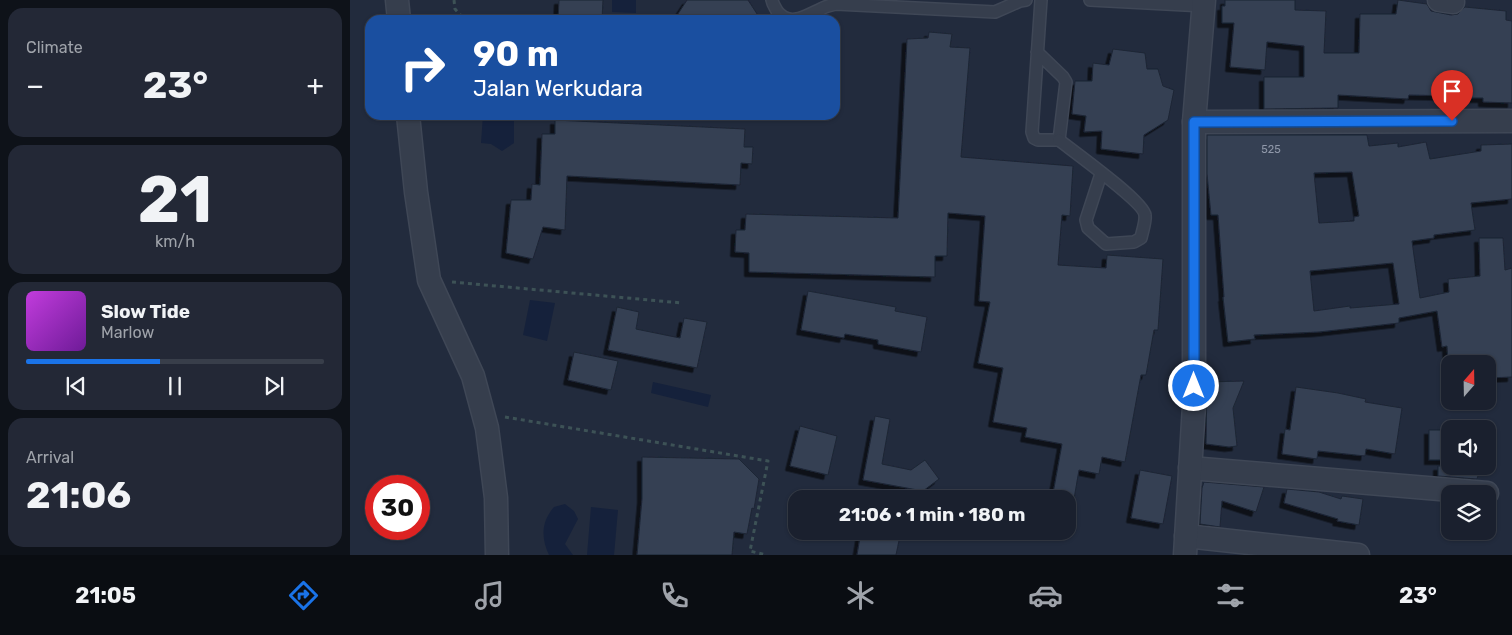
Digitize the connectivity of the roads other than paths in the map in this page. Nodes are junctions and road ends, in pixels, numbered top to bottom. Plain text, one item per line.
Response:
1 (397, 0) edge
2 (772, 0) edge
3 (1021, 0) edge
4 (1042, 0) edge
5 (1090, 0) edge
6 (1204, 3) edge
7 (398, 15) edge
8 (782, 15) edge
9 (808, 15) edge
10 (1037, 52) junction
11 (409, 120) edge
12 (1512, 120) edge
13 (1194, 122) junction
14 (1059, 140) junction
15 (1101, 174) junction
16 (1190, 468) junction
17 (1441, 489) edge
18 (1185, 545) edge
19 (497, 555) edge
20 (1358, 555) edge

1 - 7 street
2 - 8 lane
3 - 9 lane
4 - 10 lane
5 - 6 lane
6 - 13 street
10 - 14 lane
10 - 14 lane
11 - 19 street
12 - 13 street
13 - 16 street
14 - 15 lane
15 - 15 lane
16 - 17 street
16 - 18 street
18 - 20 street

